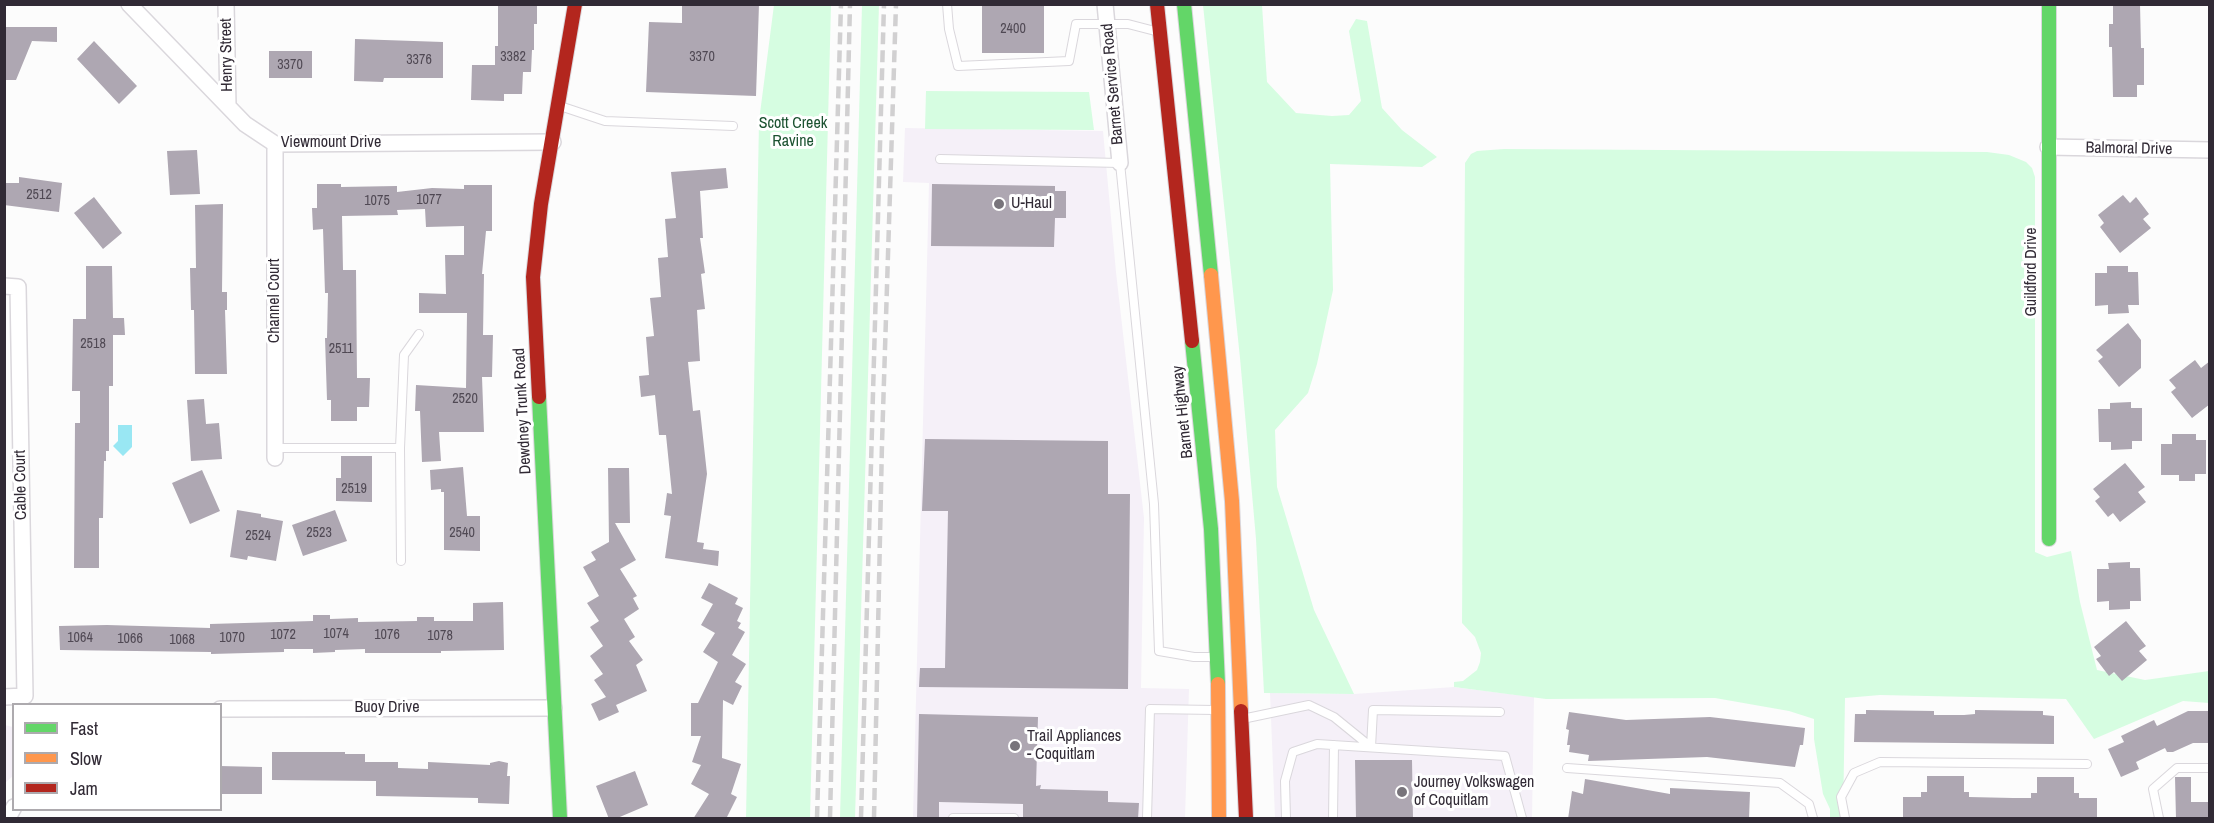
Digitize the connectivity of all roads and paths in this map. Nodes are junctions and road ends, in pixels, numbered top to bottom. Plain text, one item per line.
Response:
1 (129, 4) edge
2 (226, 4) edge
3 (575, 4) edge
4 (947, 4) edge
5 (1105, 4) edge
6 (1157, 4) edge
7 (1184, 4) edge
8 (2049, 4) edge
9 (1108, 24) junction
10 (1160, 32) junction
11 (558, 105) junction
12 (228, 106) junction
13 (733, 126) dead end
14 (553, 142) junction
15 (274, 144) junction
16 (2048, 147) junction
17 (2210, 150) edge
18 (940, 159) dead end
19 (1120, 163) junction
20 (4, 286) edge
21 (419, 334) dead end
22 (400, 448) junction
23 (275, 454) joint
24 (2049, 539) dead end
25 (401, 561) dead end
26 (1217, 656) junction
27 (4, 697) edge
28 (28, 700) edge
29 (554, 708) junction
30 (222, 709) edge
31 (1219, 710) junction
32 (1500, 712) dead end
33 (1242, 719) junction
34 (1334, 745) junction
35 (1371, 747) junction
36 (2086, 764) dead end
37 (1567, 768) dead end
38 (2210, 768) edge
39 (560, 819) edge
40 (953, 819) edge
41 (1014, 819) edge
42 (1148, 819) edge
43 (1220, 819) edge
44 (1246, 819) edge
45 (1286, 819) edge
46 (1333, 819) edge
47 (1522, 819) edge
48 (1812, 819) edge
49 (1845, 819) edge
50 (2159, 819) edge

1 - 12 street, Viewmount Drive
2 - 12 street, Henry Street
3 - 11 main road, Dewdney Trunk Road
4 - 9 lane
5 - 9 street, Barnet Service Road
6 - 10 main road, Barnet Highway
7 - 33 main road
8 - 16 main road, Guildford Drive
9 - 10 lane
9 - 19 street, Barnet Service Road
10 - 26 main road, Barnet Highway
11 - 13 lane
11 - 14 main road, Dewdney Trunk Road
12 - 15 street, Viewmount Drive
14 - 15 street, Viewmount Drive
14 - 29 main road, Dewdney Trunk Road
15 - 23 street, Channel Court
16 - 17 street, Balmoral Drive
16 - 24 main road, Guildford Drive
18 - 19 lane
19 - 26 lane
20 - 28 street, Cable Court
21 - 22 lane
22 - 23 lane
22 - 25 lane
26 - 31 main road, Barnet Highway
27 - 28 street
29 - 30 street, Buoy Drive
29 - 39 main road, Dewdney Trunk Road
31 - 42 lane
31 - 43 main road, Barnet Highway
32 - 35 lane
33 - 35 lane
33 - 44 main road
34 - 35 lane
34 - 45 lane
34 - 46 lane
35 - 47 lane
36 - 49 lane
37 - 48 lane
38 - 50 lane
40 - 41 lane

